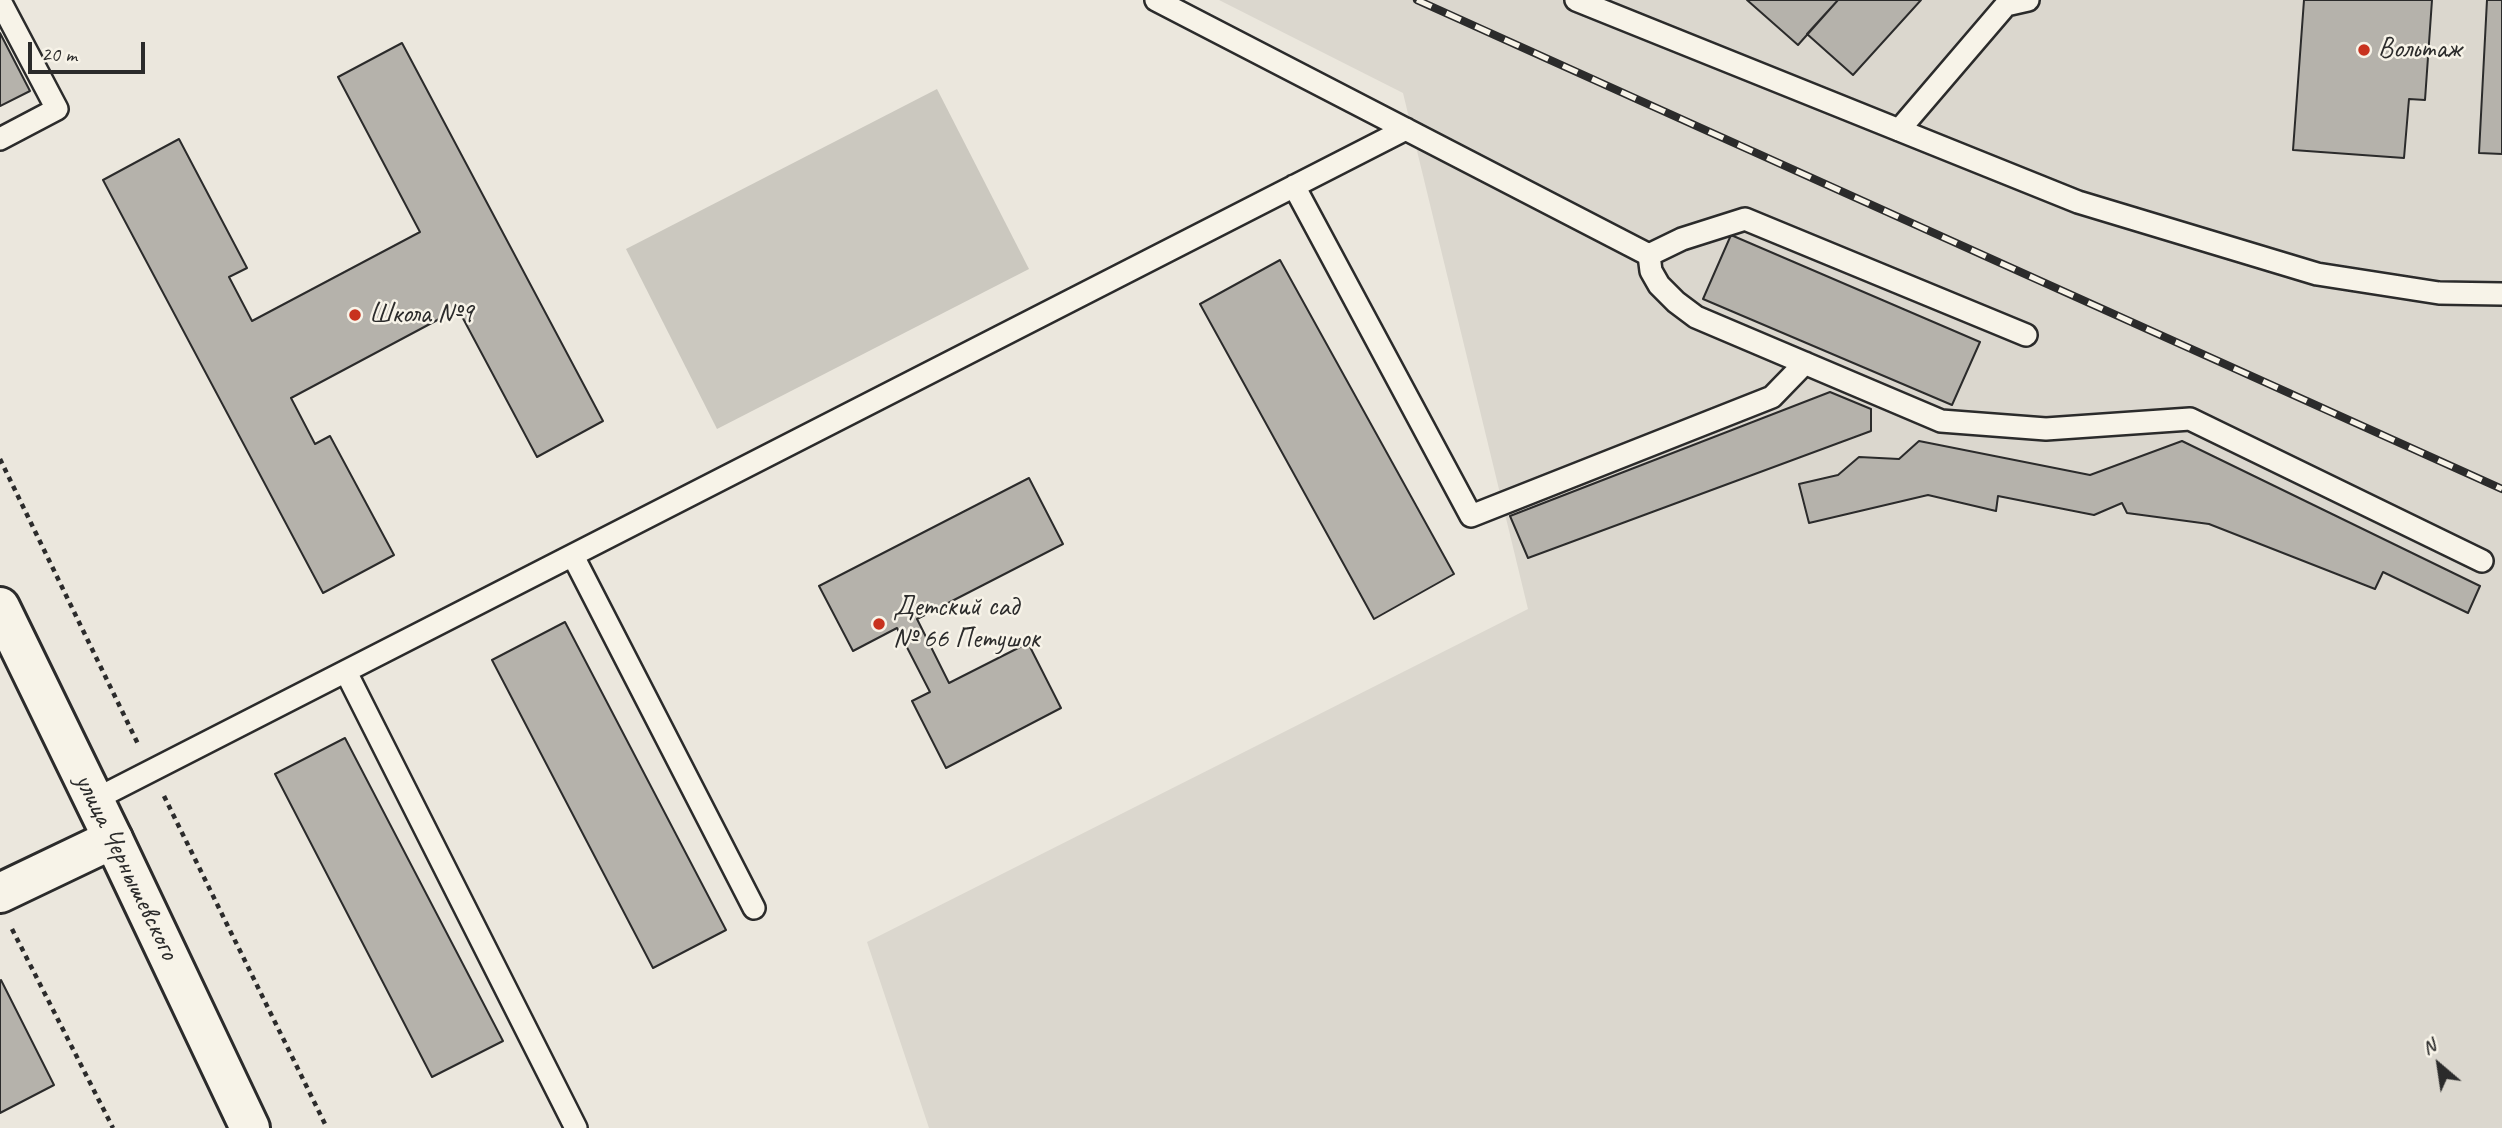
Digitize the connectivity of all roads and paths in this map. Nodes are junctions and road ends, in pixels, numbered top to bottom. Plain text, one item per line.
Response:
1 (1156, 0) edge
2 (1576, 0) edge
3 (2028, 0) edge
4 (0, 1) edge
5 (2004, 2) edge
6 (1406, 129) junction
7 (1899, 130) junction
8 (0, 138) edge
9 (1294, 186) junction
10 (1649, 255) junction
11 (2502, 294) edge
12 (2026, 335) dead end
13 (1805, 363) junction
14 (573, 556) junction
15 (2482, 561) dead end
16 (0, 607) edge
17 (346, 672) junction
18 (94, 800) junction
19 (113, 839) junction
20 (3, 906) edge
21 (754, 908) dead end
22 (113, 1128) edge
23 (250, 1128) edge
24 (576, 1128) edge

1 - 6 lane
2 - 7 lane
3 - 5 lane
4 - 8 lane
5 - 7 lane
6 - 9 lane
6 - 10 lane
7 - 11 lane
9 - 13 lane
9 - 14 lane
10 - 12 lane
10 - 13 lane
13 - 15 lane
14 - 17 lane
14 - 21 lane
16 - 18 main road, улица Чернышевского
17 - 18 lane
17 - 24 lane
18 - 19 main road, улица Чернышевского
19 - 20 main road
19 - 23 main road, улица Чернышевского
20 - 22 path

